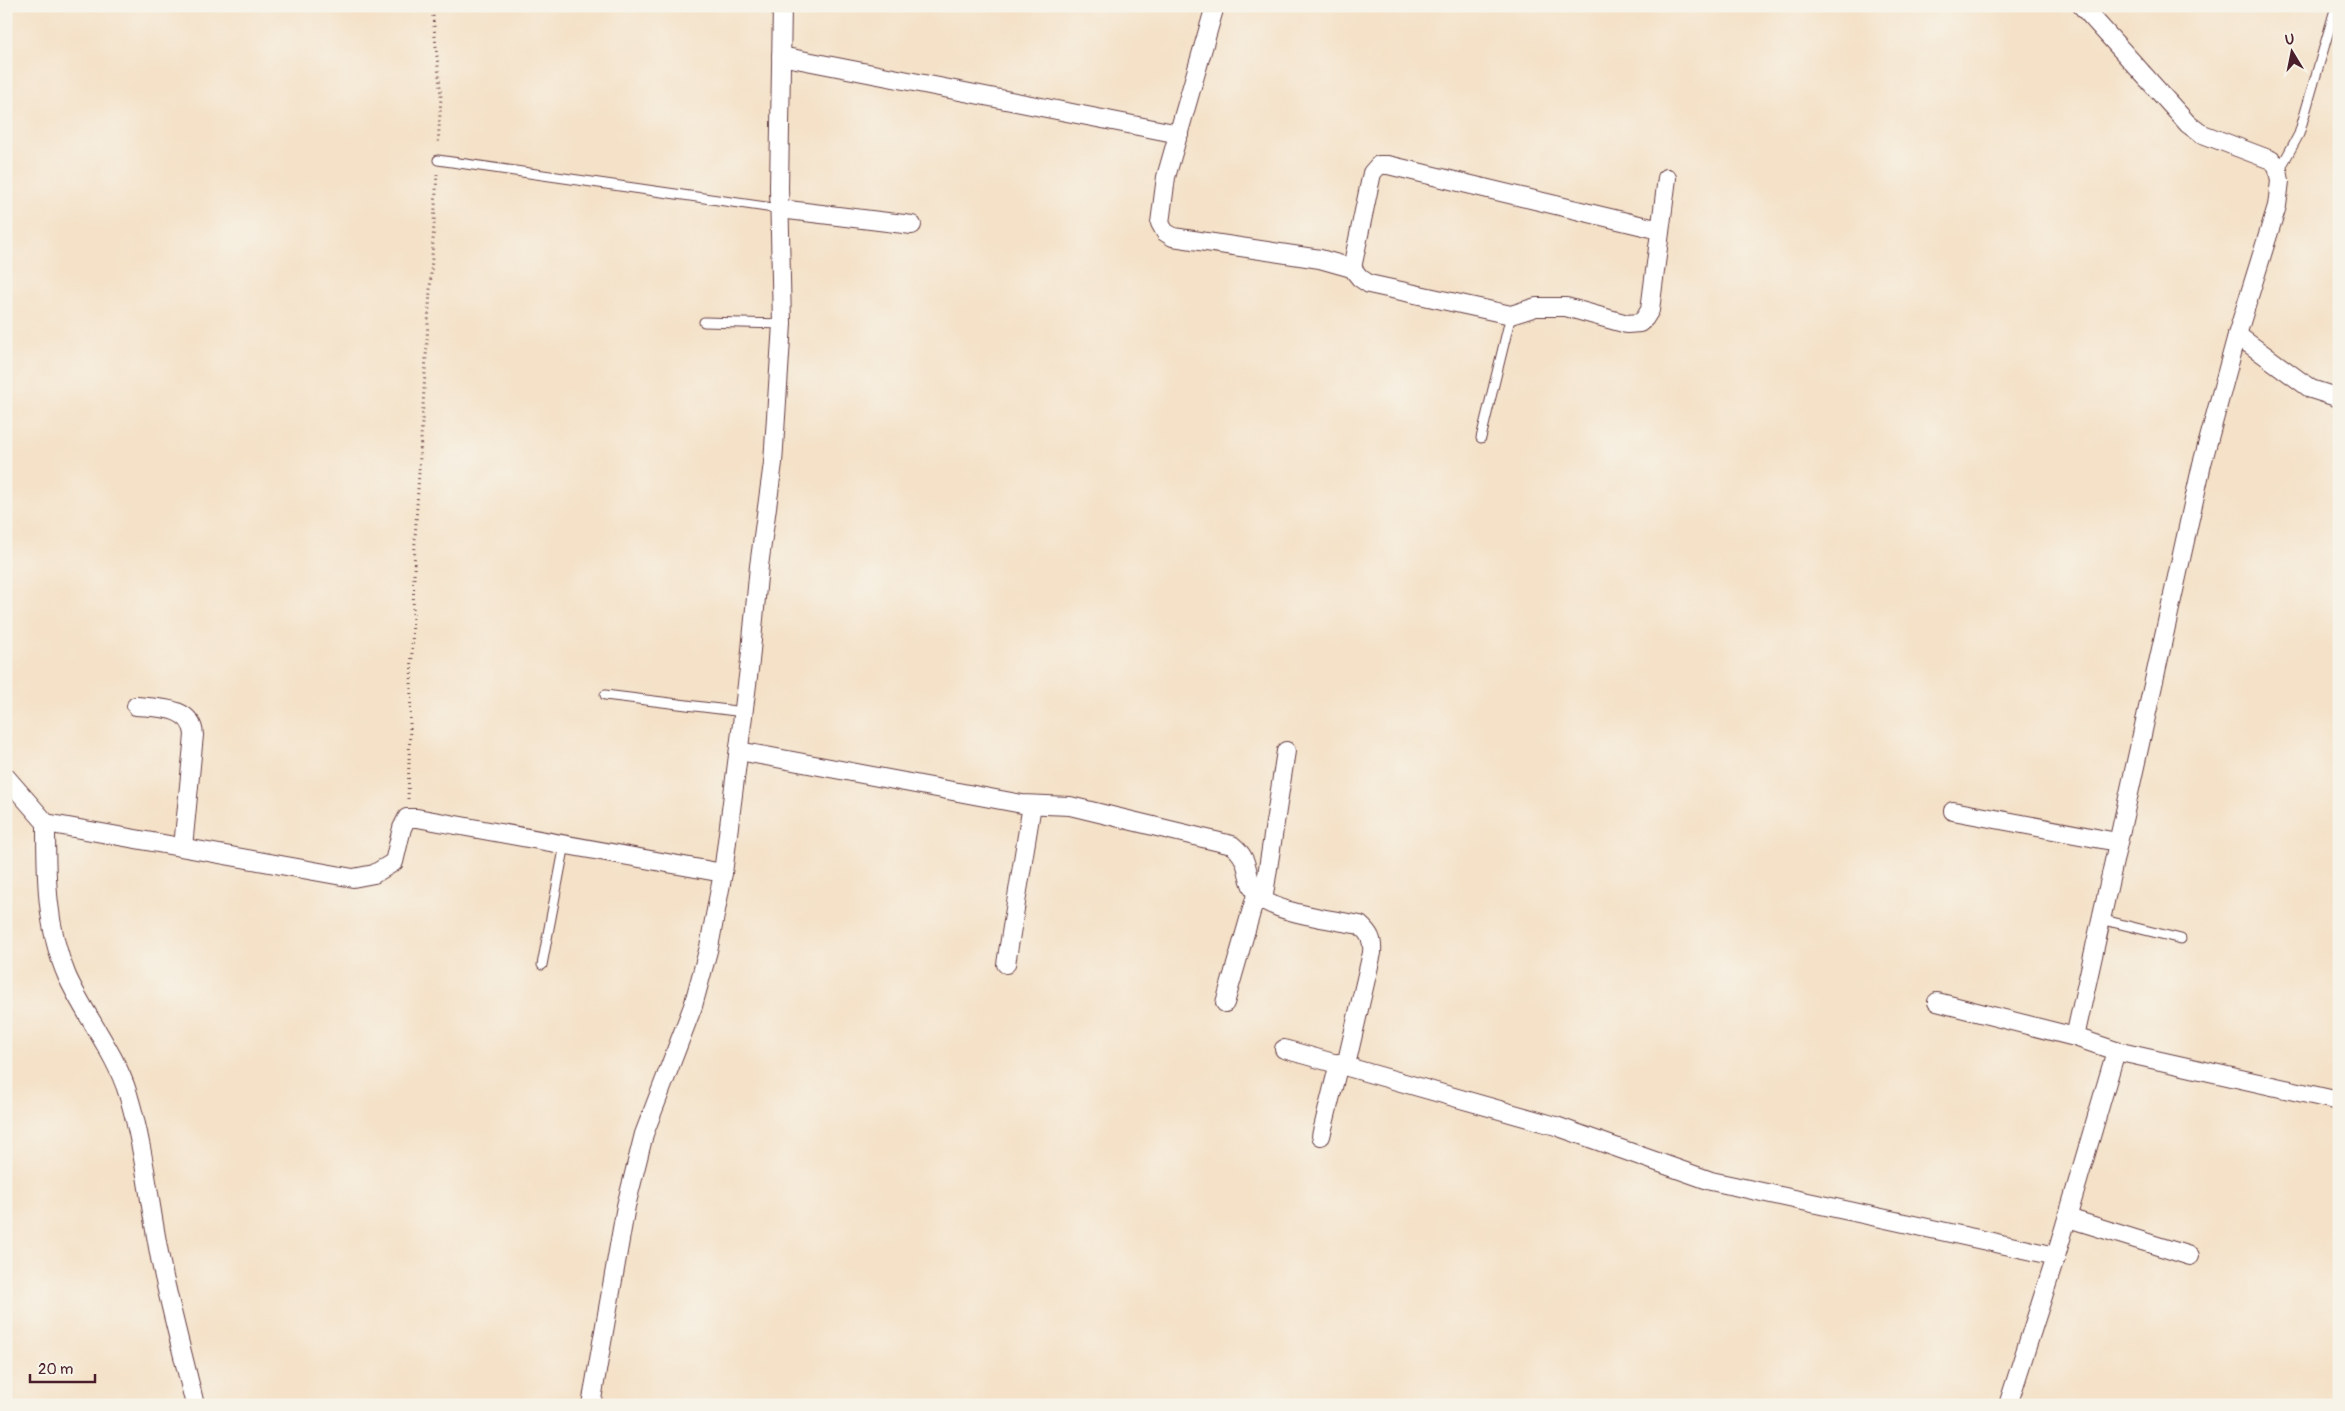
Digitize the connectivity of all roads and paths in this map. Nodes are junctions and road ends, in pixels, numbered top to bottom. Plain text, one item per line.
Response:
1 (432, 6) edge
2 (782, 6) edge
3 (1215, 6) edge
4 (2082, 6) edge
5 (2336, 6) edge
6 (781, 56) junction
7 (1179, 134) junction
8 (438, 160) junction
9 (2279, 171) junction
10 (1667, 178) dead end
11 (780, 209) junction
12 (912, 224) dead end
13 (1660, 230) junction
14 (1352, 268) junction
15 (1511, 315) junction
16 (704, 322) dead end
17 (782, 324) junction
18 (2237, 335) junction
19 (2339, 398) edge
20 (1481, 438) dead end
21 (605, 695) dead end
22 (136, 706) dead end
23 (744, 712) junction
24 (739, 751) junction
25 (1286, 751) dead end
26 (6, 777) edge
27 (1032, 804) junction
28 (1953, 811) dead end
29 (407, 818) junction
30 (46, 823) junction
31 (2117, 842) junction
32 (565, 844) junction
33 (183, 847) junction
34 (723, 872) junction
35 (1260, 898) junction
36 (2100, 919) junction
37 (2181, 939) dead end
38 (1006, 964) dead end
39 (542, 965) dead end
40 (1936, 1002) dead end
41 (1225, 1003) dead end
42 (2075, 1037) junction
43 (1284, 1049) dead end
44 (2116, 1051) junction
45 (1343, 1064) junction
46 (2339, 1101) edge
47 (1321, 1136) dead end
48 (2068, 1218) junction
49 (2056, 1256) junction
50 (2190, 1256) dead end
51 (195, 1405) edge
52 (591, 1405) edge
53 (2008, 1405) edge

1 - 8 path
2 - 6 street
3 - 7 street
4 - 9 street
5 - 9 lane
6 - 7 street
6 - 11 street
7 - 14 street
8 - 11 lane
8 - 29 path
9 - 18 street
10 - 13 street
11 - 12 street
11 - 17 street
13 - 14 street
13 - 15 street
14 - 15 street
15 - 20 lane
16 - 17 lane
17 - 23 street
18 - 19 street
18 - 31 street
21 - 23 lane
22 - 33 street
23 - 24 street
24 - 27 street
24 - 34 street
25 - 35 street
26 - 30 street
27 - 35 street
27 - 38 street
28 - 31 street
29 - 32 street
29 - 33 street
30 - 33 street
30 - 51 street
31 - 36 street
32 - 34 street
32 - 39 lane
34 - 52 street
35 - 41 street
35 - 45 street
36 - 37 lane
36 - 42 street
40 - 42 street
42 - 44 street
43 - 45 street
44 - 46 street
44 - 48 street
45 - 47 street
45 - 49 street
48 - 49 street
48 - 50 street
49 - 53 street

